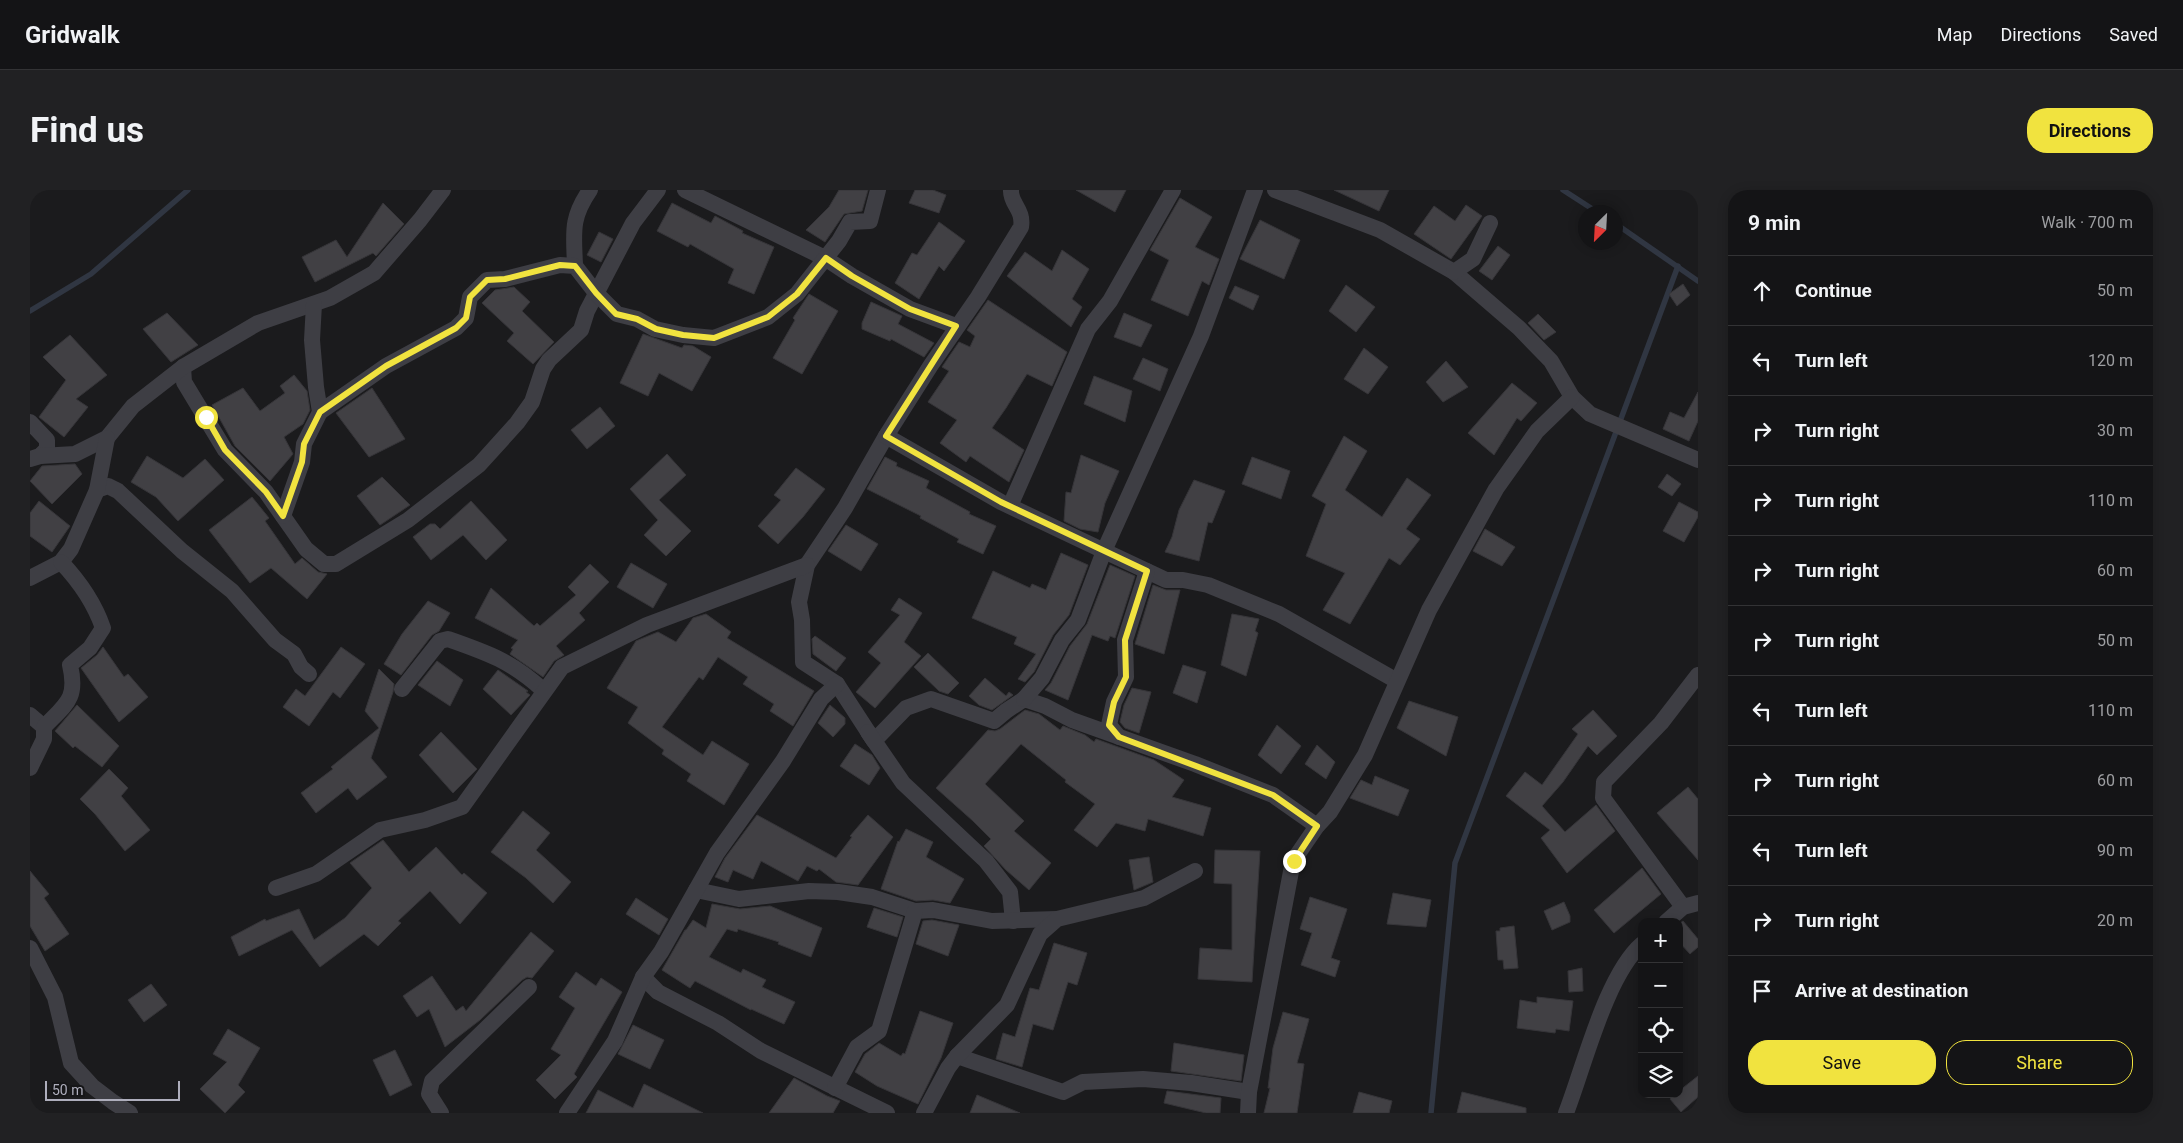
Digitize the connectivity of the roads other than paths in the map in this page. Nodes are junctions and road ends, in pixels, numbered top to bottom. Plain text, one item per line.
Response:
1 (443, 190) edge
2 (590, 190) edge
3 (658, 190) edge
4 (685, 190) edge
5 (878, 190) edge
6 (1011, 190) edge
7 (1173, 190) edge
8 (1255, 190) edge
9 (1275, 190) edge
10 (1490, 222) dead end
11 (826, 258) junction
12 (575, 266) junction
13 (1454, 272) junction
14 (596, 293) junction
15 (314, 304) junction
16 (956, 326) junction
17 (183, 368) junction
18 (1572, 397) junction
19 (320, 412) junction
20 (30, 422) edge
21 (886, 436) junction
22 (107, 438) junction
23 (35, 457) edge
24 (1698, 460) edge
25 (97, 490) junction
26 (1010, 506) junction
27 (283, 516) junction
28 (1104, 551) junction
29 (61, 562) junction
30 (807, 565) junction
31 (1147, 571) junction
32 (30, 578) edge
33 (309, 674) dead end
34 (1698, 675) edge
35 (1398, 681) junction
36 (837, 684) junction
37 (402, 689) dead end
38 (543, 690) junction
39 (1024, 700) junction
40 (30, 715) edge
41 (44, 728) junction
42 (1119, 737) junction
43 (874, 741) junction
44 (30, 768) edge
45 (1317, 826) junction
46 (1195, 871) dead end
47 (276, 888) dead end
48 (696, 890) junction
49 (1691, 905) edge
50 (915, 911) junction
51 (1672, 918) edge
52 (1057, 919) junction
53 (1013, 921) junction
54 (1638, 947) edge
55 (30, 948) edge
56 (643, 977) junction
57 (529, 987) dead end
58 (957, 1056) junction
59 (835, 1088) junction
60 (1248, 1092) junction
61 (130, 1113) edge
62 (441, 1113) edge
63 (567, 1113) edge
64 (887, 1113) edge
65 (924, 1113) edge
66 (1248, 1113) edge
67 (1566, 1113) edge

1 - 15 street
2 - 12 street
3 - 14 street
4 - 11 street
5 - 11 street
6 - 16 street
7 - 26 street
8 - 28 street
9 - 13 street
10 - 13 street
11 - 14 street
11 - 16 street
12 - 14 street
12 - 19 street
13 - 18 street
14 - 27 street
15 - 17 street
15 - 19 street
16 - 21 street
17 - 22 street
17 - 27 street
18 - 24 street
18 - 35 street
19 - 27 street
20 - 23 street
21 - 26 street
21 - 30 street
22 - 23 street
22 - 25 street
25 - 29 street
25 - 33 street
26 - 28 street
28 - 31 street
28 - 39 street
29 - 32 street
29 - 41 street
30 - 36 street
30 - 38 street
31 - 35 street
31 - 42 street
34 - 49 street
35 - 45 street
36 - 43 street
36 - 48 street
37 - 38 street
38 - 47 street
39 - 42 street
39 - 43 street
40 - 41 street
41 - 44 street
42 - 45 street
43 - 53 street
45 - 60 street
46 - 52 street
48 - 50 street
48 - 56 street
49 - 51 street
50 - 53 street
50 - 59 street
52 - 53 street
52 - 58 street
54 - 67 street
55 - 61 street
56 - 59 street
56 - 63 street
57 - 62 street
58 - 60 street
58 - 65 street
59 - 64 street
60 - 66 street

